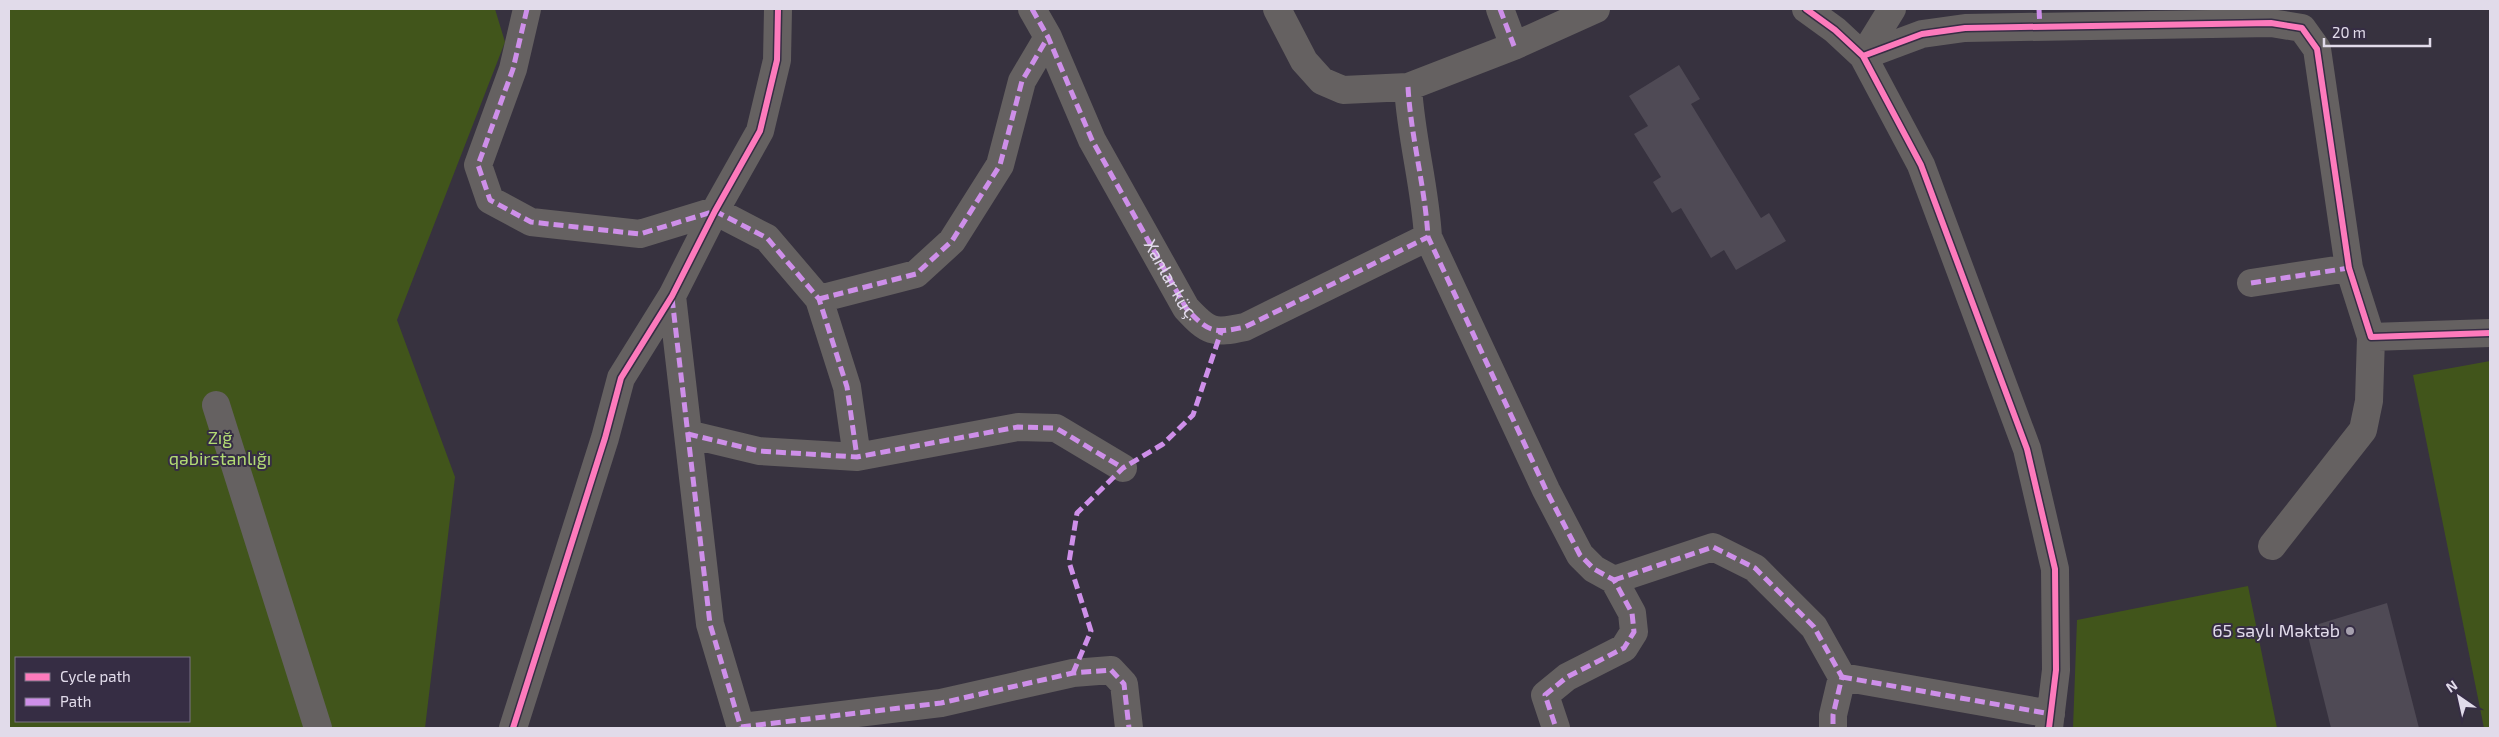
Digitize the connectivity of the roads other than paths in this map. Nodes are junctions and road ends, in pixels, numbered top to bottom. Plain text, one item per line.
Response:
1 (527, 9) edge
2 (778, 9) edge
3 (1032, 9) edge
4 (1276, 9) edge
5 (1500, 9) edge
6 (1596, 9) edge
7 (1806, 9) edge
8 (1892, 9) edge
9 (2040, 18) edge
10 (1048, 37) junction
11 (1514, 46) junction
12 (1863, 56) junction
13 (1408, 87) junction
14 (714, 211) junction
15 (1428, 237) junction
16 (2349, 268) junction
17 (2251, 283) dead end
18 (672, 296) junction
19 (819, 299) junction
20 (2490, 333) edge
21 (2371, 338) junction
22 (216, 405) dead end
23 (688, 434) junction
24 (857, 457) junction
25 (1123, 468) dead end
26 (2272, 546) dead end
27 (1614, 580) junction
28 (1842, 677) junction
29 (2050, 721) edge
30 (741, 727) edge
31 (318, 728) edge
32 (513, 728) edge
33 (1129, 728) edge
34 (1556, 728) edge
35 (1833, 728) edge

1 - 14 street
2 - 14 street
3 - 10 street, Xanlar küç.
4 - 13 street
5 - 11 street
6 - 11 street
7 - 12 street
8 - 12 street
9 - 12 street
9 - 16 street
10 - 15 street, Xanlar küç.
10 - 19 street
11 - 13 street
12 - 29 street
13 - 15 street
14 - 18 street
14 - 19 street
15 - 27 street
16 - 17 street
16 - 21 street
18 - 23 street
18 - 32 street
19 - 24 street
20 - 21 street
21 - 26 street
22 - 31 street
23 - 24 street
23 - 30 street
24 - 25 street
27 - 28 street
27 - 34 street
28 - 29 street
28 - 35 street
30 - 33 street

